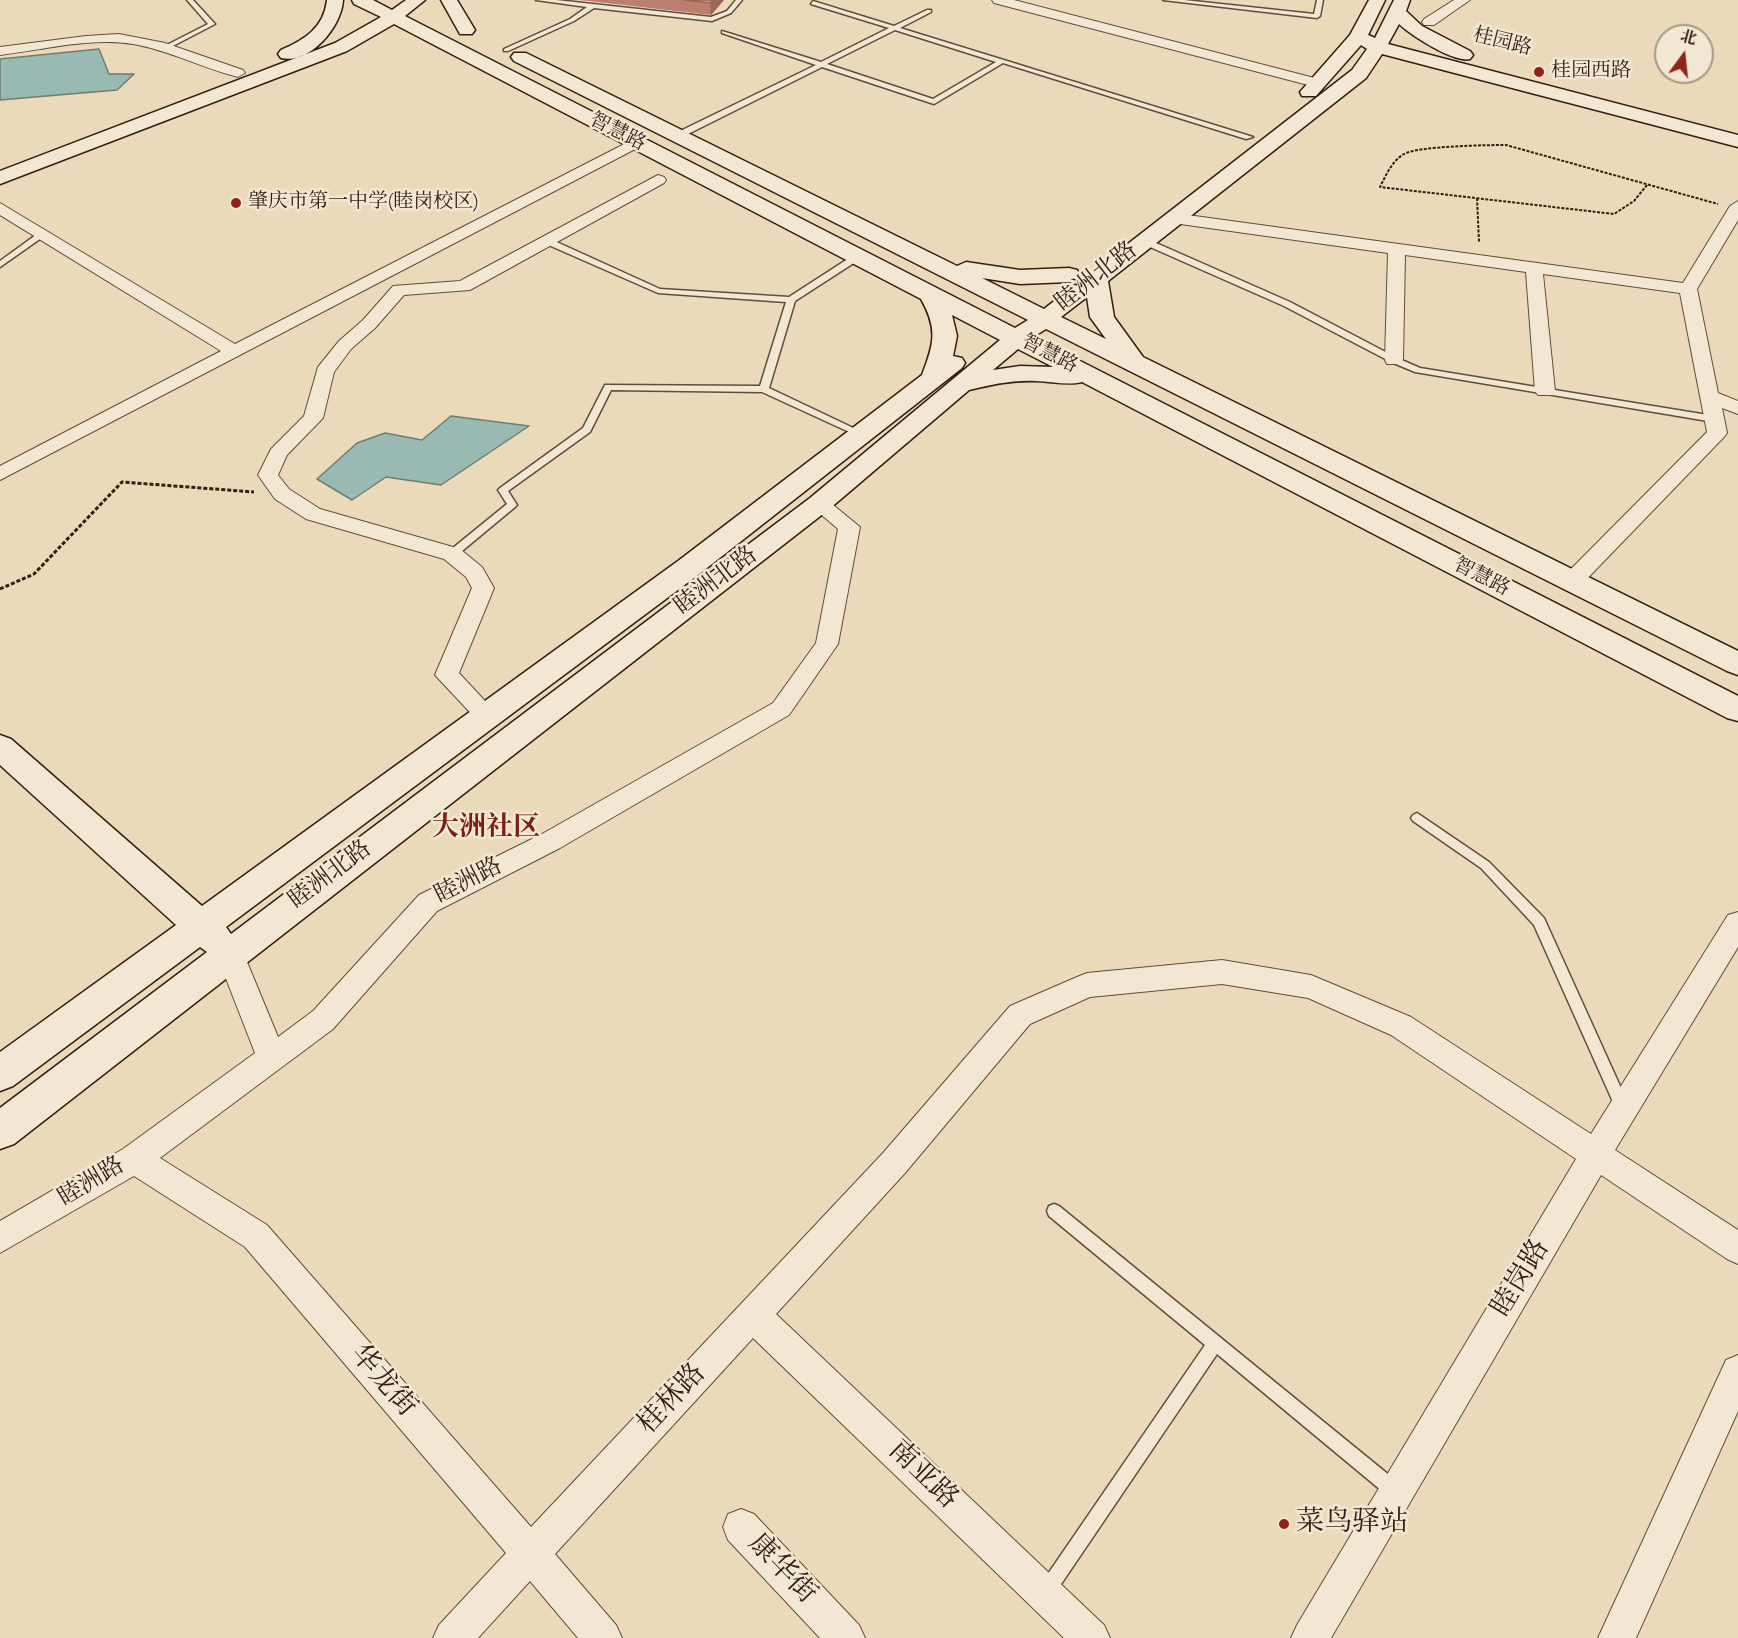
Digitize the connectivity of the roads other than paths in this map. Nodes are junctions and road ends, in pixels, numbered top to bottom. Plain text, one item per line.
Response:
1 (190, 0) edge
2 (335, 0) edge
3 (449, 0) edge
4 (539, 0) edge
5 (739, 0) edge
6 (999, 0) edge
7 (1166, 0) edge
8 (1320, 0) edge
9 (1377, 0) edge
10 (1463, 0) edge
11 (813, 3) dead end
12 (593, 6) junction
13 (1399, 6) edge
14 (929, 11) dead end
15 (393, 12) edge
16 (1429, 22) dead end
17 (895, 28) junction
18 (466, 30) junction
19 (724, 32) dead end
20 (1358, 37) junction
21 (1381, 42) junction
22 (306, 46) junction
23 (341, 47) junction
24 (165, 48) junction
25 (506, 50) junction
26 (0, 51) edge
27 (1002, 61) junction
28 (1468, 64) junction
29 (821, 65) junction
30 (238, 73) junction
31 (1359, 74) junction
32 (1317, 83) junction
33 (630, 112) junction
34 (601, 125) junction
35 (1738, 127) edge
36 (677, 136) junction
37 (1249, 137) junction
38 (1738, 141) edge
39 (636, 143) junction
40 (0, 166) edge
41 (0, 178) edge
42 (658, 180) dead end
43 (1737, 207) edge
44 (0, 208) edge
45 (1173, 218) junction
46 (43, 234) junction
47 (547, 241) junction
48 (1144, 241) junction
49 (1397, 249) junction
50 (856, 257) junction
51 (1094, 264) junction
52 (0, 265) edge
53 (939, 266) junction
54 (1534, 268) junction
55 (1069, 275) junction
56 (1688, 289) junction
57 (930, 294) junction
58 (790, 300) junction
59 (1035, 313) junction
60 (1007, 334) junction
61 (235, 352) junction
62 (1394, 360) junction
63 (1133, 362) junction
64 (1100, 381) junction
65 (946, 382) junction
66 (764, 389) junction
67 (1545, 391) junction
68 (1710, 396) junction
69 (1738, 408) edge
70 (1714, 419) junction
71 (861, 435) junction
72 (0, 474) edge
73 (819, 504) junction
74 (452, 554) junction
75 (1572, 581) junction
76 (1738, 664) edge
77 (1738, 710) edge
78 (487, 716) junction
79 (0, 747) edge
80 (1417, 818) dead end
81 (1738, 923) edge
82 (201, 927) junction
83 (230, 953) junction
84 (272, 1058) junction
85 (0, 1074) edge
86 (1623, 1109) junction
87 (0, 1131) edge
88 (1596, 1154) junction
89 (134, 1159) junction
90 (1054, 1211) dead end
91 (0, 1238) edge
92 (1738, 1248) edge
93 (753, 1315) junction
94 (1215, 1343) junction
95 (1738, 1372) edge
96 (1396, 1492) junction
97 (741, 1527) dead end
98 (531, 1554) junction
99 (1045, 1594) junction
100 (452, 1638) edge
101 (603, 1638) edge
102 (846, 1638) edge
103 (1091, 1638) edge
104 (1310, 1638) edge
105 (1617, 1638) edge

1 - 24 lane
2 - 22 main road
3 - 18 main road
4 - 12 lane
5 - 12 lane
6 - 32 street
7 - 8 lane
9 - 20 main road, 睦洲北路
10 - 16 street
11 - 17 lane
12 - 25 lane
13 - 21 main road, 睦洲北路
13 - 28 main road
14 - 17 lane
15 - 18 main road, 智慧路
15 - 22 main road
15 - 23 main road
15 - 23 main road
15 - 34 main road, 智慧路
17 - 27 lane
17 - 29 lane
18 - 25 main road, 智慧路
19 - 29 lane
20 - 21 main road
20 - 32 main road, 睦洲北路
21 - 28 main road
21 - 31 main road, 睦洲北路
22 - 30 main road
23 - 41 main road
24 - 26 street
24 - 30 street
25 - 33 main road, 智慧路
27 - 29 lane
27 - 37 lane
28 - 31 main road
28 - 35 main road, 桂园路
28 - 38 main road
29 - 36 lane
30 - 40 main road
31 - 45 main road, 睦洲北路
32 - 37 main road, 睦洲北路
33 - 34 main road
33 - 36 main road, 智慧路
34 - 39 main road, 智慧路
36 - 53 main road, 智慧路
37 - 51 main road, 睦洲北路
39 - 50 main road, 智慧路
39 - 61 street
42 - 47 street
43 - 56 street
44 - 46 street
45 - 48 main road, 睦洲北路
45 - 49 street
46 - 52 lane
46 - 61 street
47 - 58 lane
47 - 74 street
48 - 51 main road, 睦洲北路
48 - 62 lane
49 - 54 street
49 - 62 street
50 - 57 main road, 智慧路
50 - 58 lane
51 - 55 main road, 睦洲北路
51 - 59 main road, 睦洲北路
51 - 63 main road
53 - 55 main road
53 - 59 main road, 智慧路
54 - 56 street
54 - 67 street
55 - 59 main road, 睦洲北路
56 - 68 street
57 - 60 main road, 智慧路
57 - 65 main road
58 - 66 lane
59 - 60 main road, 睦洲北路
59 - 63 main road, 智慧路
60 - 64 main road, 智慧路
60 - 65 main road, 睦洲北路
61 - 72 street
62 - 67 lane
63 - 75 main road, 智慧路
64 - 65 main road
64 - 77 main road, 智慧路
65 - 71 main road, 睦洲北路
65 - 73 main road, 睦洲北路
66 - 71 lane
66 - 74 lane
67 - 70 lane
68 - 69 street
68 - 70 street
70 - 75 street
71 - 78 main road, 睦洲北路
73 - 83 main road, 睦洲北路
73 - 84 street, 睦洲路
74 - 78 street
75 - 76 main road, 智慧路
78 - 82 main road, 睦洲北路
79 - 82 main road
80 - 86 lane
81 - 86 street, 睦岗路
82 - 83 main road
82 - 85 main road, 睦洲北路
83 - 84 street
83 - 87 main road, 睦洲北路
84 - 89 street, 睦洲路
86 - 88 street, 睦岗路
88 - 92 street, 桂林路
88 - 93 street, 桂林路
88 - 96 street, 睦岗路
89 - 91 street, 睦洲路
89 - 98 street, 华龙街
90 - 94 lane
93 - 98 street, 桂林路
93 - 99 street, 南亚路
94 - 96 lane
94 - 99 lane
95 - 105 street
96 - 104 street, 睦岗路
97 - 102 street, 康华街
98 - 100 street, 桂林路
98 - 101 street, 华龙街
99 - 103 street, 南亚路

